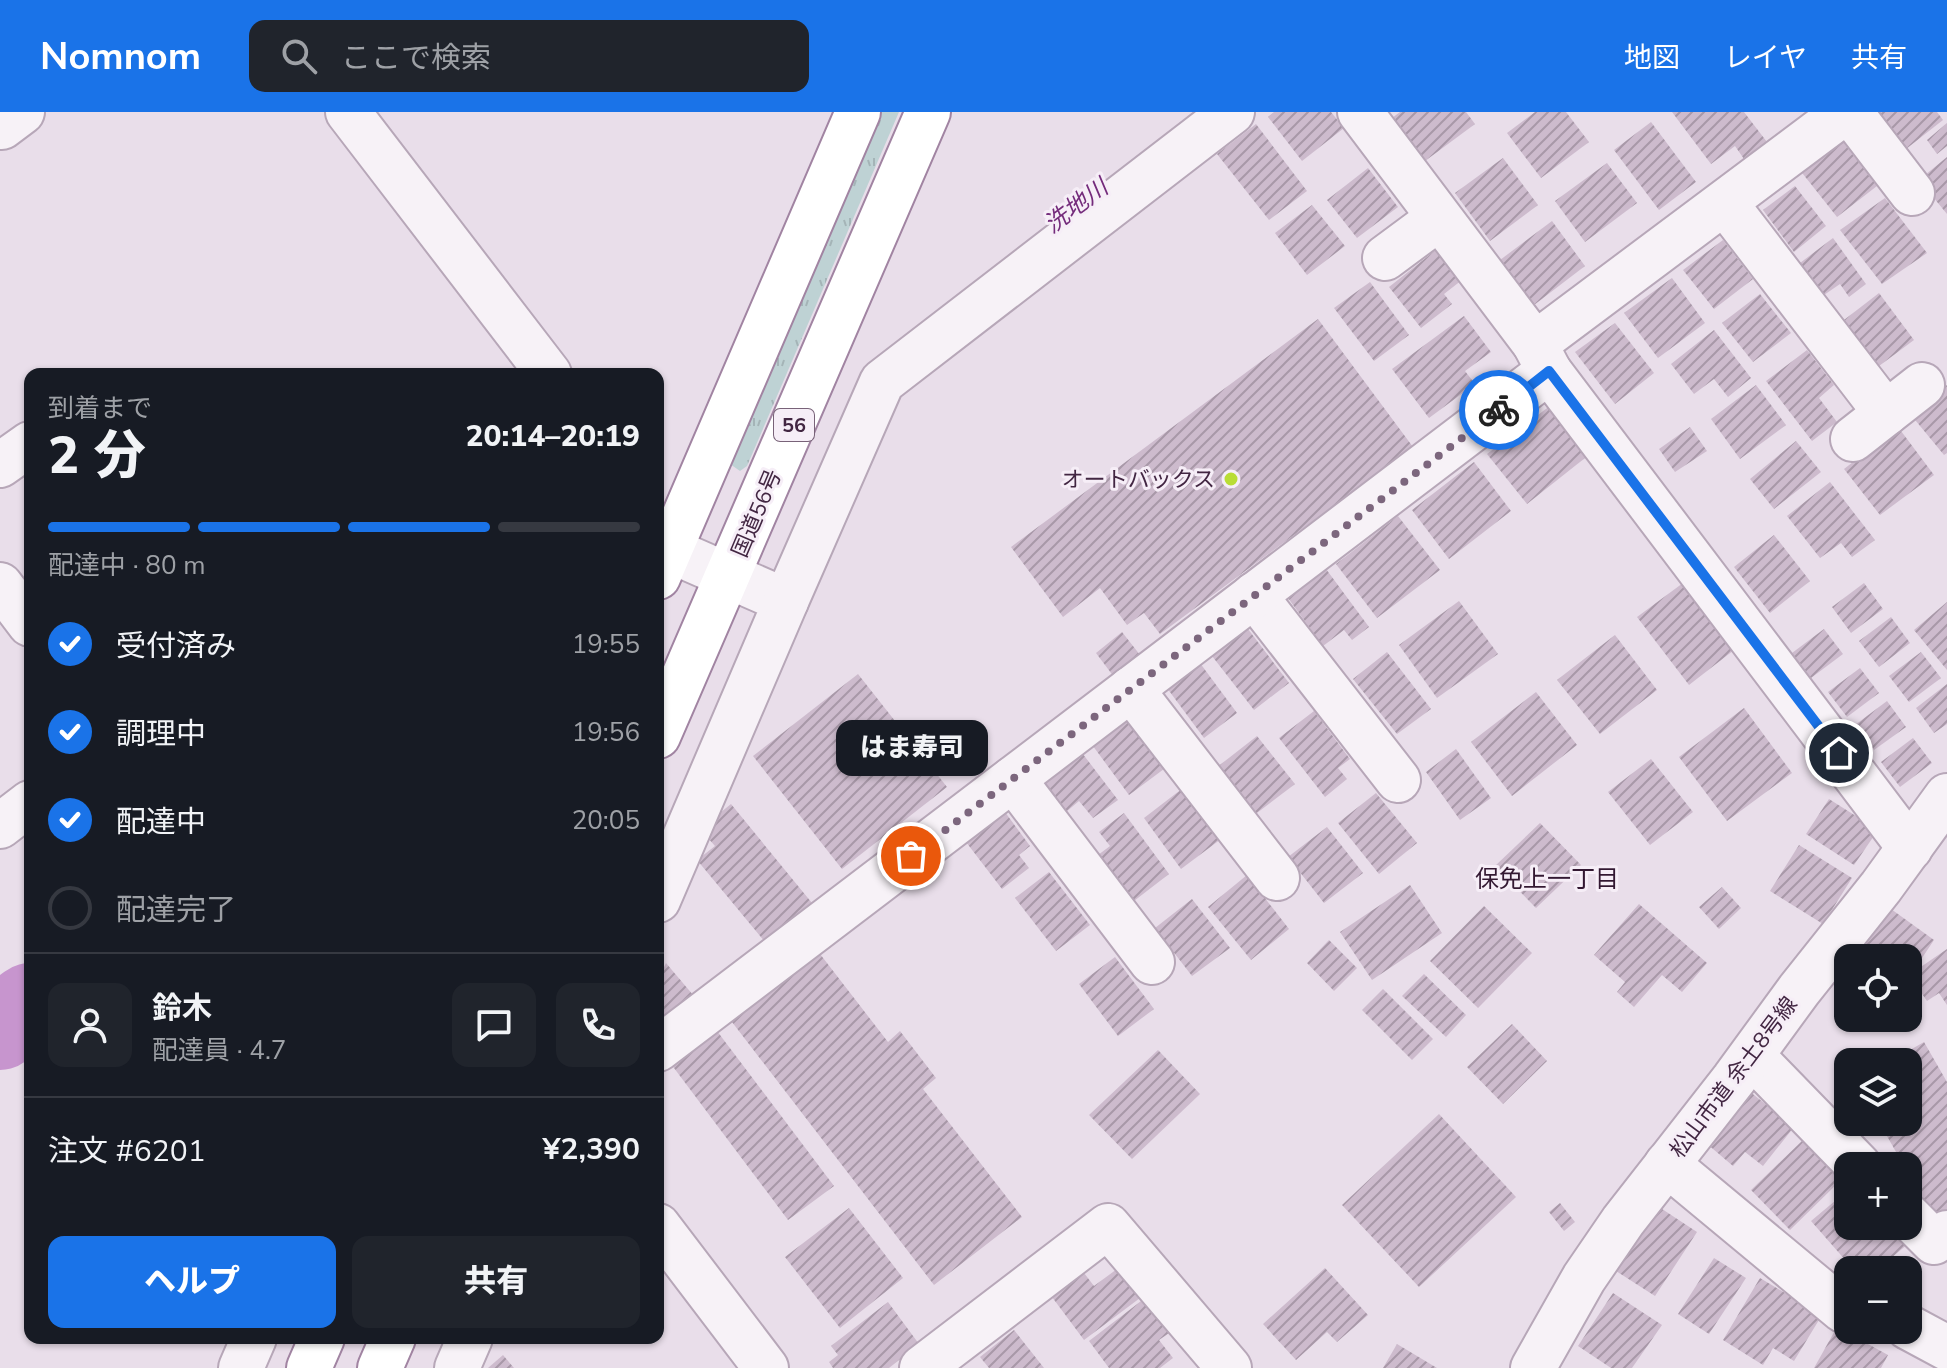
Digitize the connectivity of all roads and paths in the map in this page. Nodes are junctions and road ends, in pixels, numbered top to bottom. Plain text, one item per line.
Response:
1 (22, 112) edge
2 (348, 112) edge
3 (858, 112) edge
4 (928, 112) edge
5 (1232, 112) edge
6 (1360, 112) edge
7 (1848, 112) edge
8 (0, 124) edge
9 (1912, 193) dead end
10 (1725, 203) junction
11 (1439, 218) junction
12 (1385, 258) dead end
13 (1542, 358) junction
14 (544, 368) edge
15 (1922, 385) dead end
16 (24, 448) edge
17 (0, 465) edge
18 (664, 553) edge
19 (664, 559) edge
20 (729, 576) junction
21 (1254, 595) junction
22 (786, 601) junction
23 (1131, 689) junction
24 (664, 722) edge
25 (1013, 779) junction
26 (1398, 780) dead end
27 (24, 808) edge
28 (1934, 822) edge
29 (0, 826) edge
30 (1277, 878) dead end
31 (664, 886) edge
32 (1152, 962) dead end
33 (664, 1044) edge
34 (1752, 1056) junction
35 (1845, 1152) edge
36 (1667, 1164) junction
37 (1922, 1230) edge
38 (1947, 1233) edge
39 (664, 1234) edge
40 (1834, 1303) edge
41 (1922, 1335) edge
42 (251, 1344) edge
43 (319, 1344) edge
44 (390, 1344) edge
45 (467, 1344) edge
46 (1947, 1348) edge
47 (241, 1368) edge
48 (309, 1368) edge
49 (380, 1368) edge
50 (457, 1368) edge
51 (766, 1368) edge
52 (922, 1368) edge
53 (1229, 1368) edge
54 (1533, 1368) edge

1 - 8 street
2 - 14 street
3 - 18 highway
4 - 20 highway, 国道56号 / 56
5 - 22 street
6 - 11 street
7 - 9 street
7 - 10 street
10 - 13 street
10 - 15 street
11 - 12 street
11 - 13 street
13 - 21 street
13 - 28 street
16 - 17 street
19 - 20 street
20 - 22 street
20 - 24 highway, 国道56号 / 56
21 - 23 street
21 - 26 street
22 - 31 street
23 - 25 street
23 - 30 street
25 - 32 street
25 - 33 street
27 - 29 street
28 - 34 street, 松山市道 余土8号線
34 - 35 street
34 - 36 street, 松山市道 余土8号線
36 - 40 street
36 - 54 street, 松山市道 余土8号線
37 - 38 street
39 - 51 street
41 - 46 street
42 - 47 street
43 - 48 highway
44 - 49 highway
45 - 50 street
52 - 53 street

